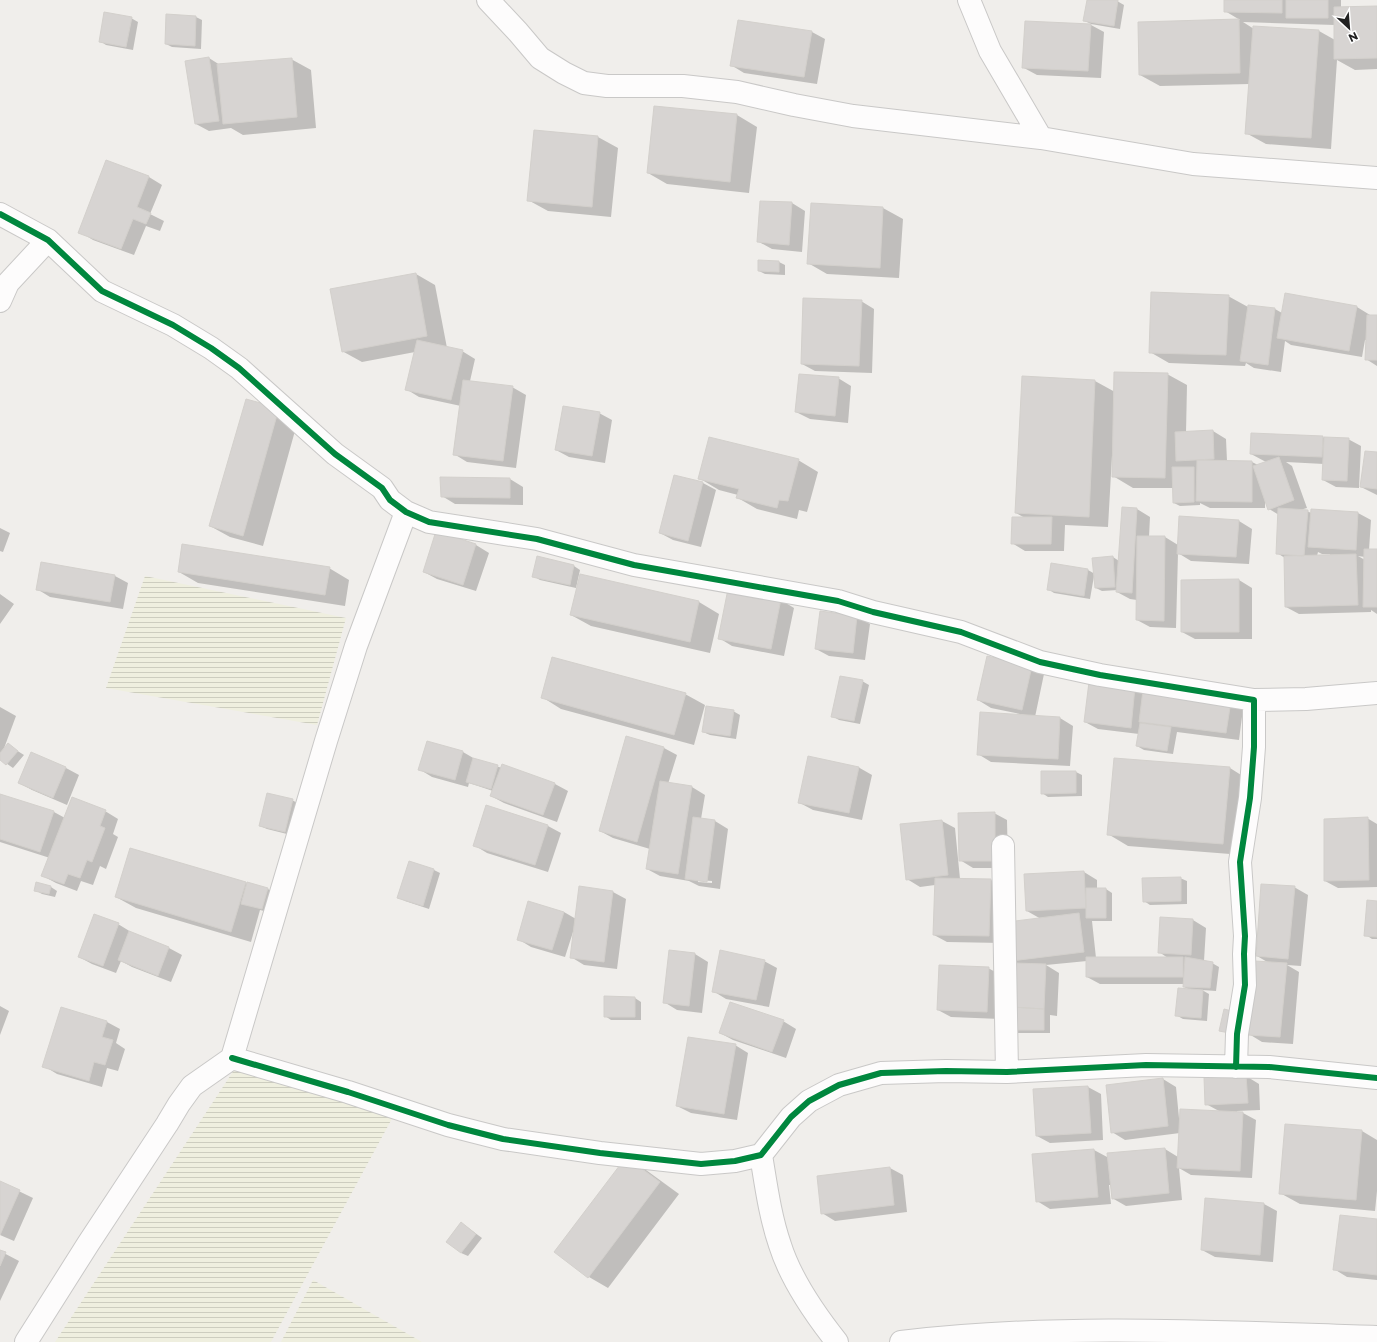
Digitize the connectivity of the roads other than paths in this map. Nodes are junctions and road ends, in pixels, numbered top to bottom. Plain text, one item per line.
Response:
1 (488, 0) edge
2 (969, 0) edge
3 (1041, 138) junction
4 (1377, 178) edge
5 (0, 214) edge
6 (48, 240) junction
7 (0, 301) edge
8 (406, 512) junction
9 (1377, 693) edge
10 (1254, 700) junction
11 (1003, 846) dead end
12 (232, 1058) junction
13 (1236, 1067) junction
14 (1007, 1072) junction
15 (1377, 1078) edge
16 (761, 1155) junction
17 (1377, 1337) edge
18 (26, 1342) edge
19 (837, 1342) edge
20 (901, 1342) edge

1 - 3 street
2 - 3 street
3 - 4 street
5 - 6 street
6 - 7 street
6 - 8 street
8 - 10 street
8 - 12 street
9 - 10 street
10 - 13 street
11 - 14 street
12 - 16 street
12 - 18 street
13 - 14 street
13 - 15 street
14 - 16 street
16 - 19 street
17 - 20 street

